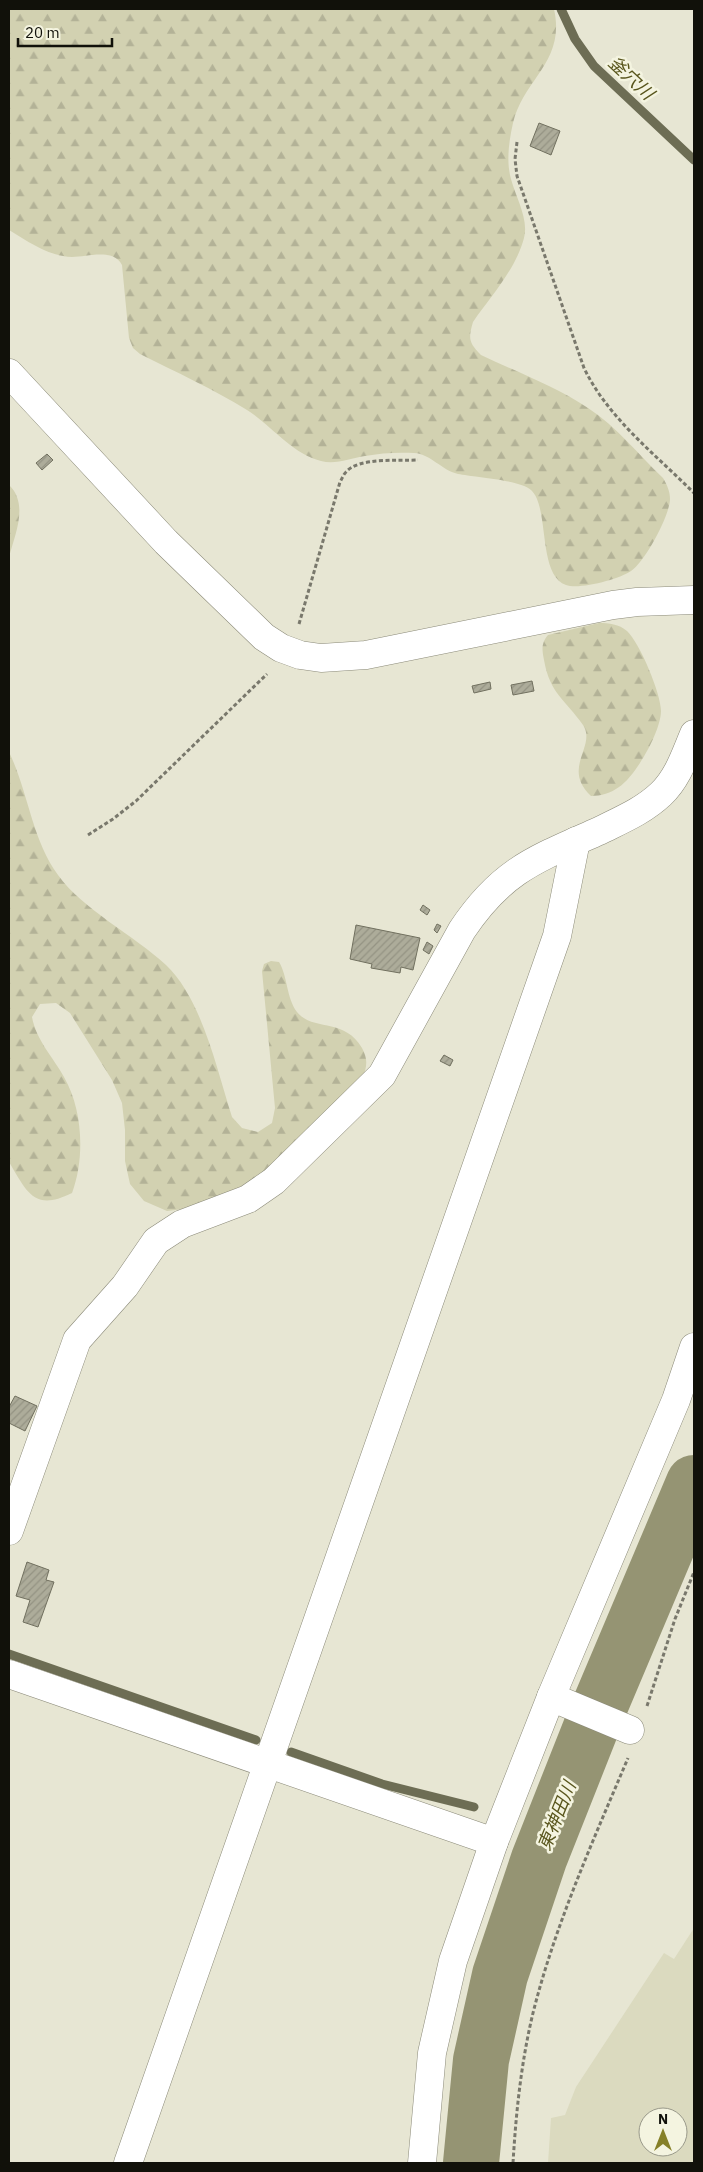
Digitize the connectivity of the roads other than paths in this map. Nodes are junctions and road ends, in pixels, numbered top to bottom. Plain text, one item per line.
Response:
1 (9, 373) edge
2 (694, 600) edge
3 (694, 734) edge
4 (576, 841) junction
5 (694, 1347) edge
6 (9, 1532) edge
7 (9, 1674) edge
8 (554, 1698) junction
9 (634, 1732) road end
10 (268, 1764) junction
11 (494, 1842) junction
12 (128, 2163) edge
13 (422, 2163) edge

1 - 2 street
3 - 4 street
4 - 6 street
4 - 10 street
5 - 8 street
7 - 10 street
8 - 9 street
8 - 11 street
10 - 11 street
10 - 12 street
11 - 13 street

